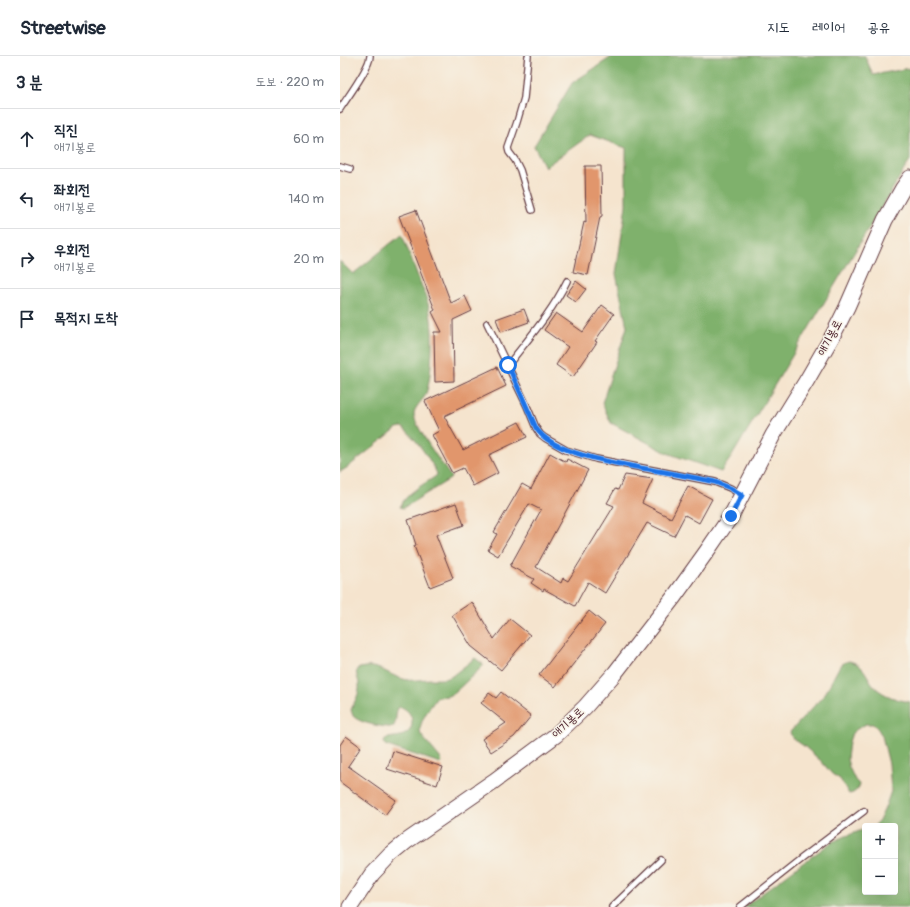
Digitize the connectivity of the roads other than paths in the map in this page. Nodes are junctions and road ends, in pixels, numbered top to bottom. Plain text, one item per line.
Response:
1 (370, 56) edge
2 (528, 56) edge
3 (340, 109) edge
4 (340, 166) edge
5 (350, 169) dead end
6 (910, 178) edge
7 (532, 210) dead end
8 (567, 281) dead end
9 (488, 322) dead end
10 (508, 365) junction
11 (742, 495) junction
12 (864, 811) dead end
13 (661, 860) dead end
14 (350, 907) edge
15 (612, 907) edge
16 (740, 907) edge

1 - 3 lane
2 - 7 lane
4 - 5 lane
6 - 11 main road, 애기봉로
8 - 10 lane
9 - 10 lane
10 - 11 lane
11 - 14 main road, 애기봉로
12 - 16 lane
13 - 15 lane

